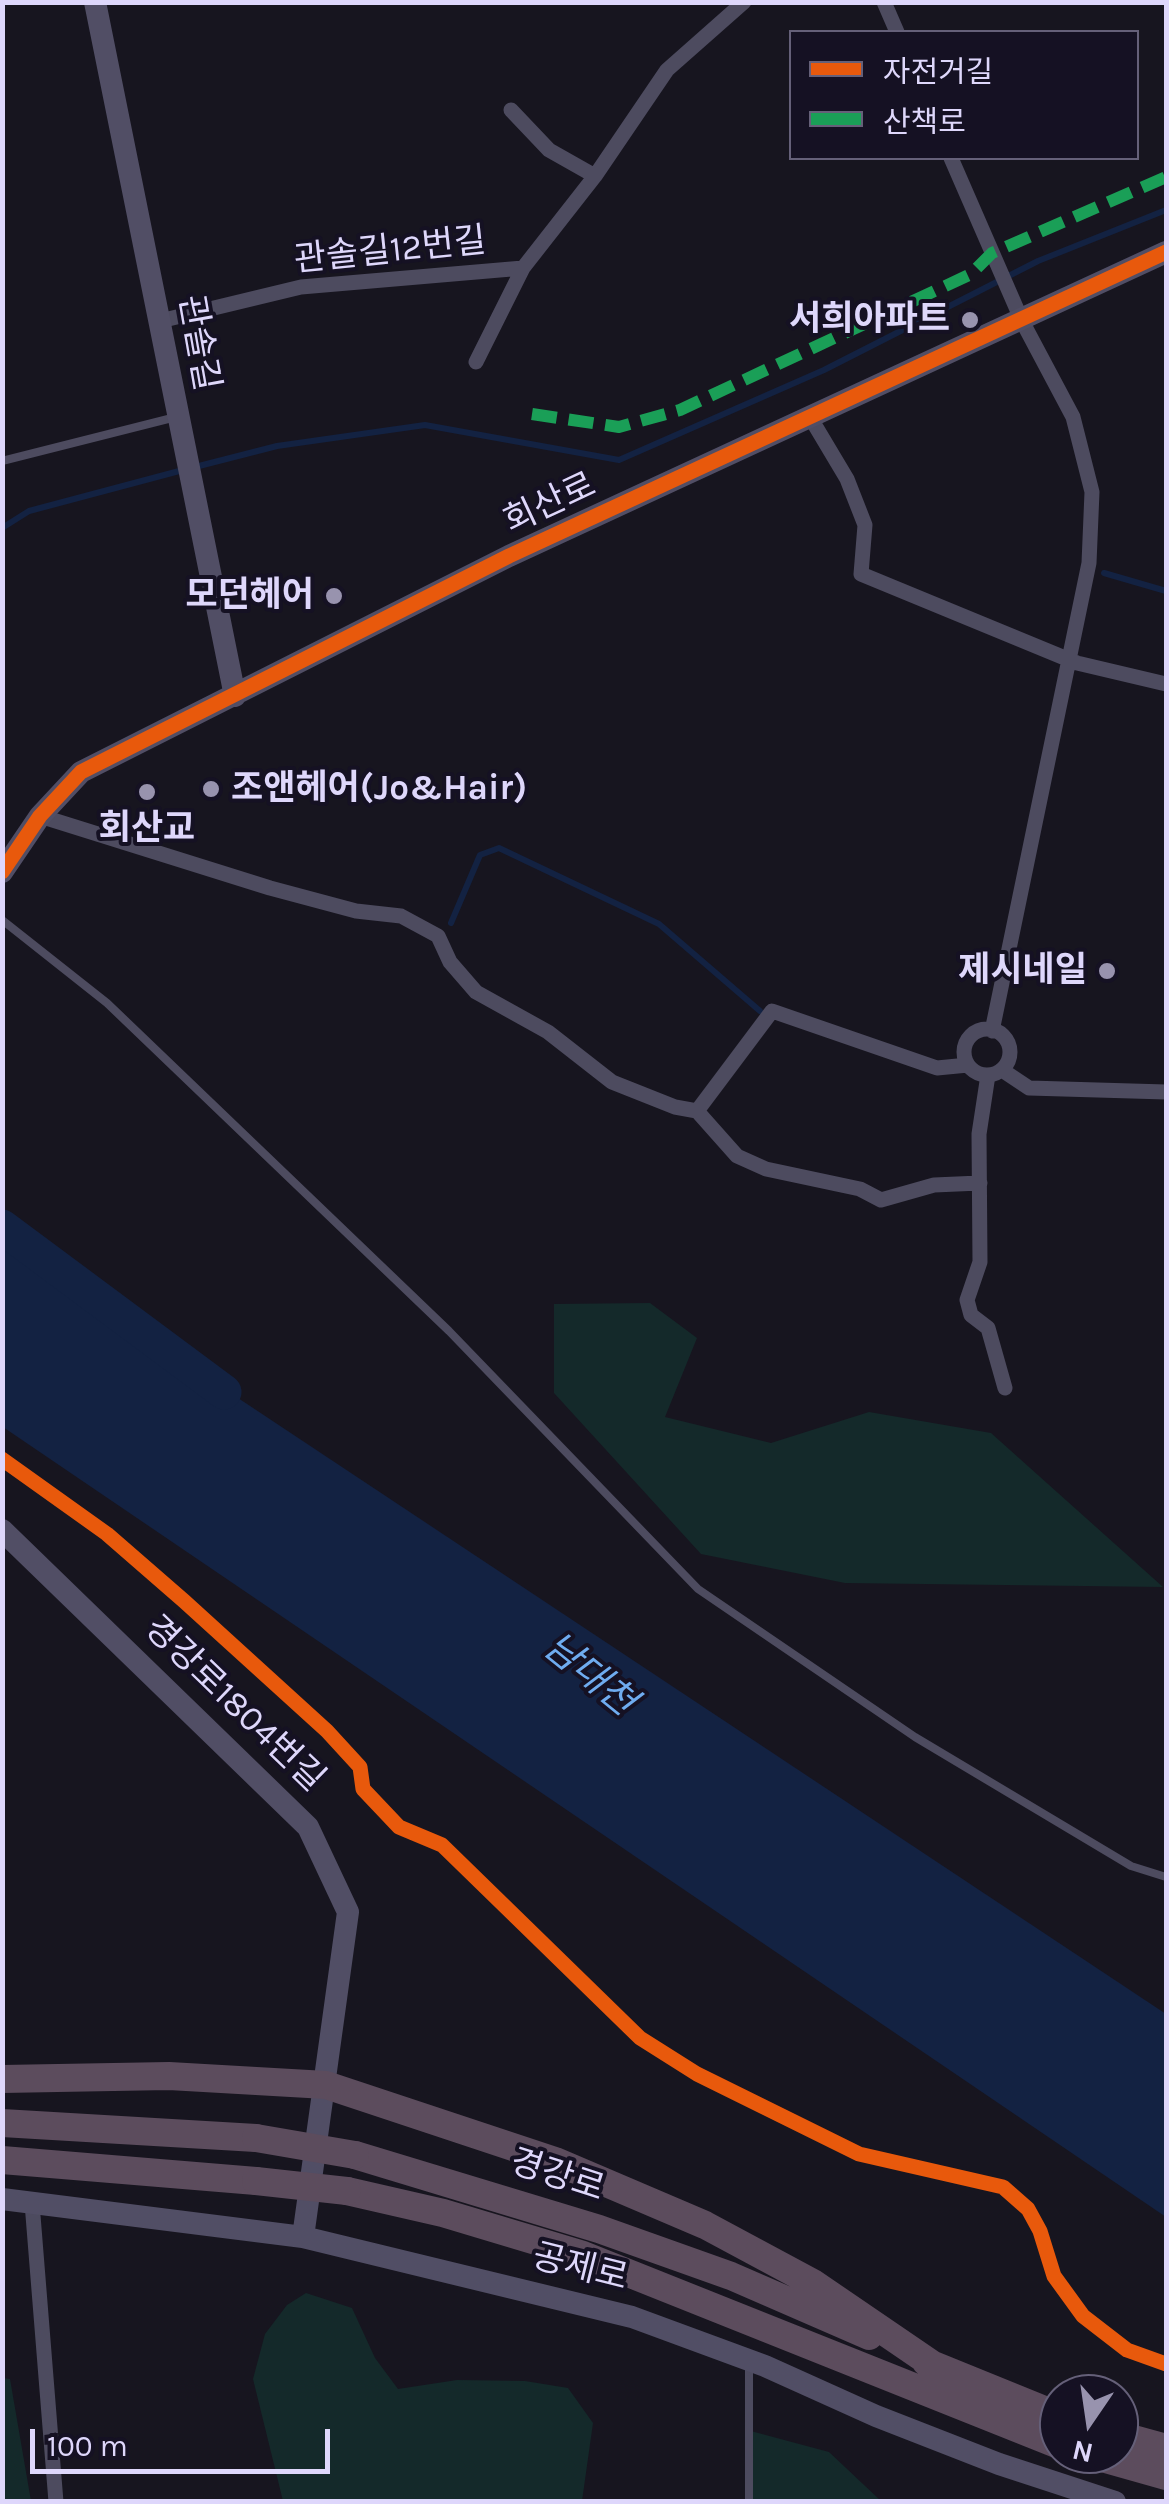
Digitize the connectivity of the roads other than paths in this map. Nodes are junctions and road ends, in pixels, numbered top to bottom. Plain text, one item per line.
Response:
1 (744, 2) edge
2 (884, 2) edge
3 (95, 3) edge
4 (896, 30) edge
5 (511, 110) dead end
6 (952, 160) edge
7 (595, 176) junction
8 (1166, 252) edge
9 (523, 268) junction
10 (160, 321) junction
11 (1022, 321) junction
12 (476, 362) dead end
13 (176, 417) junction
14 (810, 417) junction
15 (2, 461) edge
16 (1067, 660) junction
17 (1166, 684) edge
18 (235, 696) junction
19 (40, 816) junction
20 (2, 872) edge
21 (2, 920) edge
22 (992, 1030) junction
23 (968, 1065) junction
24 (995, 1073) junction
25 (1166, 1092) edge
26 (697, 1111) junction
27 (980, 1182) junction
28 (1004, 1388) dead end
29 (2, 1530) edge
30 (1166, 1876) edge
31 (2, 2079) edge
32 (326, 2085) junction
33 (2, 2123) edge
34 (2, 2160) edge
35 (2, 2199) edge
36 (32, 2203) junction
37 (303, 2237) junction
38 (749, 2360) junction
39 (939, 2368) junction
40 (1039, 2408) edge
41 (1039, 2437) edge
42 (1139, 2441) edge
43 (1166, 2448) edge
44 (1139, 2468) edge
45 (1166, 2476) edge
46 (1078, 2496) edge
47 (56, 2502) edge
48 (749, 2502) edge
49 (1115, 2502) edge

1 - 7 street, 관솔길12번길
2 - 4 street
3 - 10 street, 관솔길
5 - 7 street
6 - 11 street
7 - 9 street, 관솔길12번길
8 - 11 street, 회산로
9 - 10 street, 관솔길12번길
9 - 12 street
10 - 13 street, 관솔길
11 - 14 street, 회산로
11 - 16 street
13 - 15 lane
13 - 18 street, 관솔길
14 - 16 street
14 - 18 street, 회산로
16 - 17 street
16 - 22 street
18 - 19 street, 회산로
19 - 20 street, 회산로
19 - 26 street
21 - 30 lane
22 - 23 street
22 - 24 street
23 - 24 street
23 - 26 street
24 - 25 street
24 - 27 street
26 - 27 street
27 - 28 street
29 - 32 street, 경강로1804번길
31 - 32 highway
32 - 37 street, 경강로1804번길
32 - 39 highway
33 - 39 highway, 경강로, bridge
34 - 41 highway, 경강로, bridge
35 - 36 street, 공제로
36 - 37 street, 공제로
36 - 47 street
37 - 38 street, 공제로
38 - 46 street, 공제로
38 - 48 lane
39 - 40 highway, 경강로
42 - 43 highway
44 - 45 highway
46 - 49 street, 공제로

